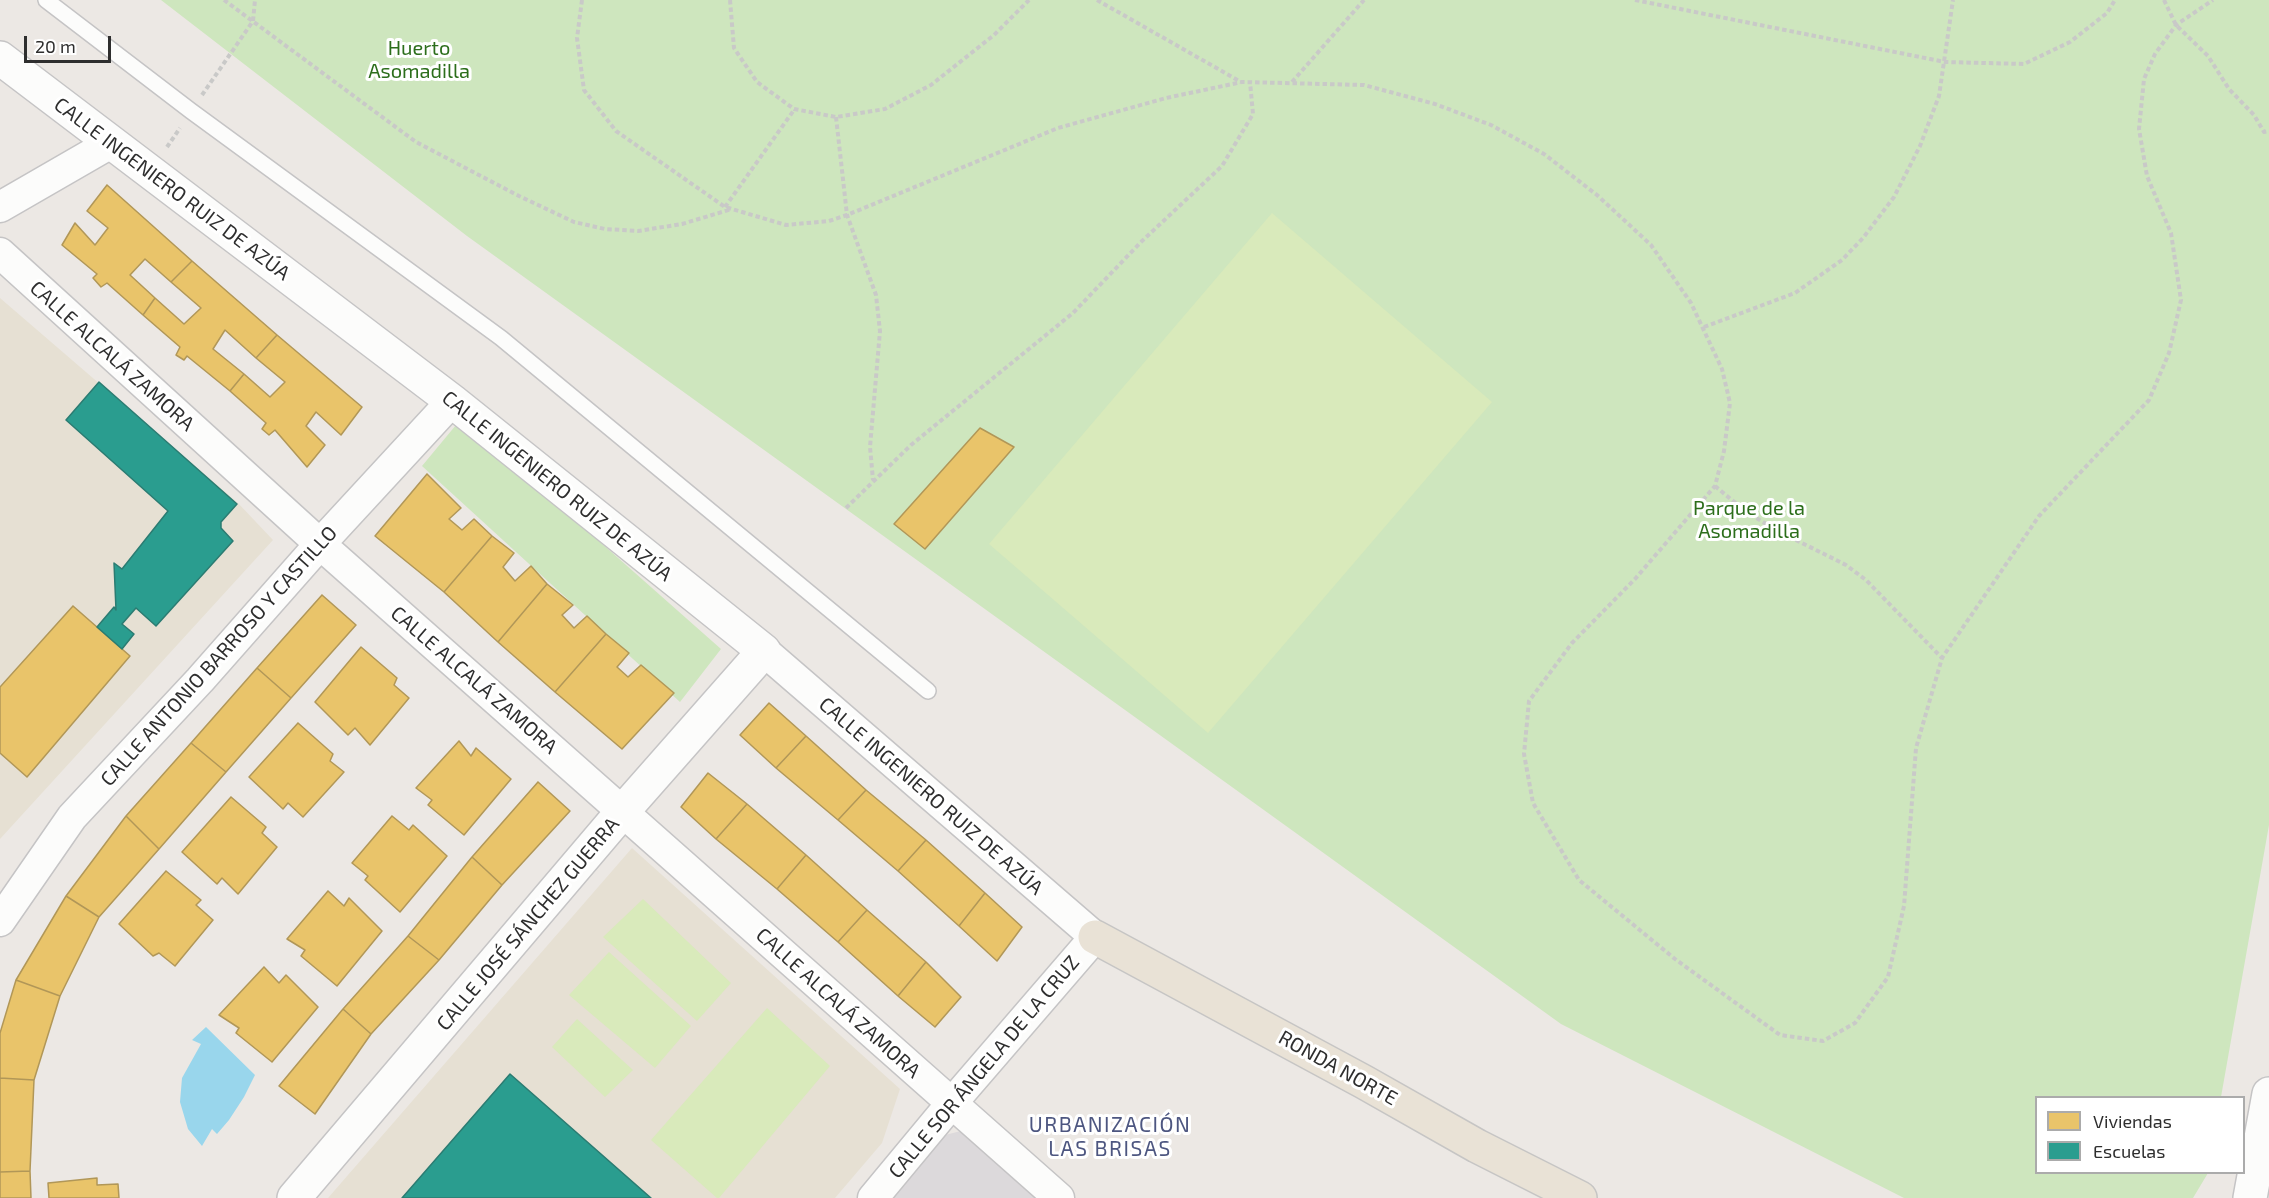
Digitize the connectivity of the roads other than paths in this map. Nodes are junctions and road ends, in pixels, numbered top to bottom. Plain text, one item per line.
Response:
1 (46, 0) edge
2 (0, 58) edge
3 (111, 143) junction
4 (0, 207) edge
5 (0, 253) edge
6 (452, 401) junction
7 (320, 544) junction
8 (764, 651) junction
9 (928, 691) dead end
10 (623, 811) junction
11 (0, 921) edge
12 (1095, 937) junction
13 (2269, 1094) edge
14 (951, 1104) junction
15 (1477, 1146) junction
16 (2250, 1194) edge
17 (294, 1198) edge
18 (873, 1198) edge
19 (1059, 1198) edge
20 (1527, 1198) edge
21 (1580, 1198) edge

1 - 9 lane
2 - 3 street, CALLE INGENIERO RUIZ DE AZÚA
3 - 4 street
3 - 6 street, CALLE INGENIERO RUIZ DE AZÚA
5 - 7 street, CALLE ALCALÁ ZAMORA
6 - 7 street, CALLE ANTONIO BARROSO Y CASTILLO
6 - 8 street, CALLE INGENIERO RUIZ DE AZÚA
7 - 10 street, CALLE ALCALÁ ZAMORA
7 - 11 street, CALLE ANTONIO BARROSO Y CASTILLO
8 - 10 street, CALLE JOSÉ SÁNCHEZ GUERRA
8 - 12 street, CALLE INGENIERO RUIZ DE AZÚA
10 - 14 street, CALLE ALCALÁ ZAMORA
10 - 17 street, CALLE JOSÉ SÁNCHEZ GUERRA
12 - 14 street, CALLE SOR ÁNGELA DE LA CRUZ
12 - 15 highway, RONDA NORTE
13 - 16 street
14 - 18 street, CALLE SOR ÁNGELA DE LA CRUZ
14 - 19 street, CALLE ALCALÁ ZAMORA
15 - 20 highway
15 - 21 highway, RONDA NORTE

